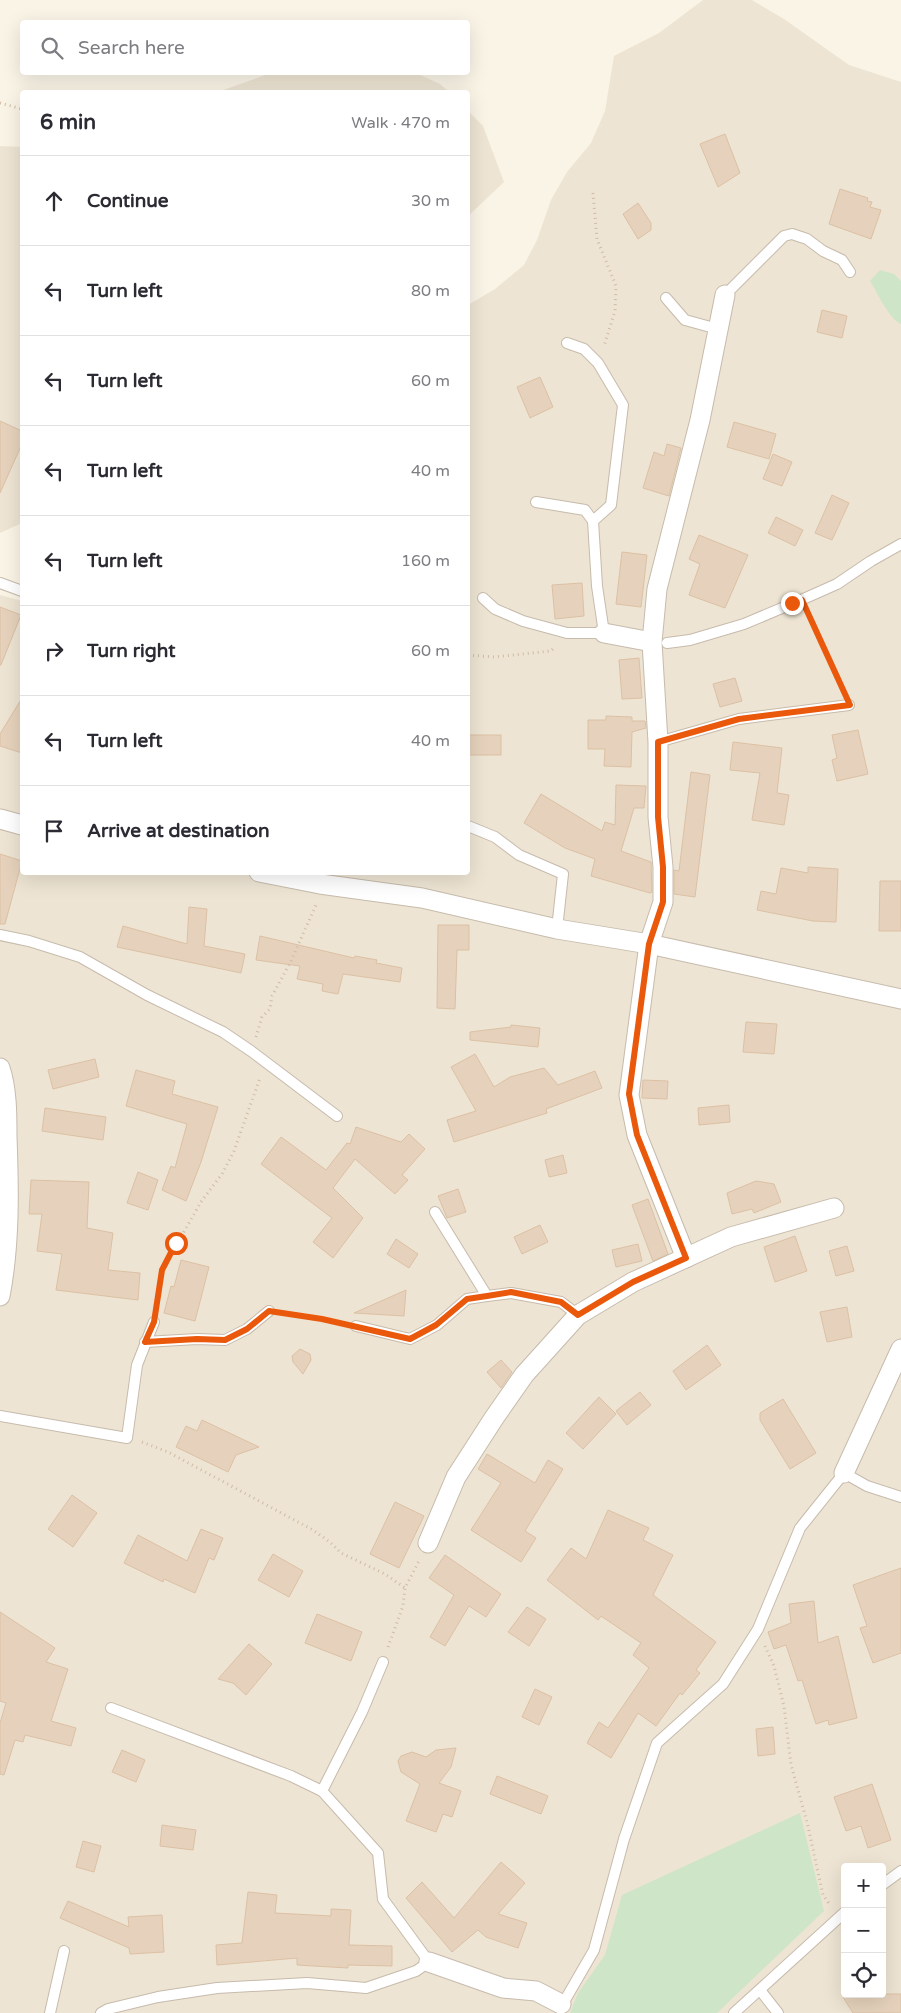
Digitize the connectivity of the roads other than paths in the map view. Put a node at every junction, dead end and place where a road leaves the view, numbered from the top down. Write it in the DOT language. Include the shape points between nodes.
graph roads {
  1 [pos="850,272"];
  2 [pos="725,295"];
  3 [pos="666,298"];
  4 [pos="718,329"];
  5 [pos="567,343"];
  6 [pos="536,502"];
  7 [pos="593,521"];
  8 [pos="901,544"];
  9 [pos="0,583"];
  10 [pos="20,590"];
  11 [pos="483,598"];
  12 [pos="604,633"];
  13 [pos="659,642"];
  14 [pos="850,705"];
  15 [pos="658,742"];
  16 [pos="0,820"];
  17 [pos="20,825"];
  18 [pos="470,827"];
  19 [pos="274,875"];
  20 [pos="557,929"];
  21 [pos="0,935"];
  22 [pos="649,944"];
  23 [pos="901,999"];
  24 [pos="1,1074"];
  25 [pos="336,1116"];
  26 [pos="834,1208"];
  27 [pos="435,1212"];
  28 [pos="686,1258"];
  29 [pos="0,1296"];
  30 [pos="487,1296"];
  31 [pos="269,1311"];
  32 [pos="578,1315"];
  33 [pos="154,1322"];
  34 [pos="356,1326"];
  35 [pos="145,1342"];
  36 [pos="901,1348"];
  37 [pos="0,1416"];
  38 [pos="844,1473"];
  39 [pos="901,1497"];
  40 [pos="428,1542"];
  41 [pos="383,1662"];
  42 [pos="111,1708"];
  43 [pos="322,1792"];
  44 [pos="901,1871"];
  45 [pos="886,1882"];
  46 [pos="841,1915"];
  47 [pos="64,1951"];
  48 [pos="429,1962"];
  49 [pos="760,1990"];
  50 [pos="560,2008"];
  51 [pos="50,2013"];
  52 [pos="102,2013"];
  53 [pos="734,2013"];
  54 [pos="778,2013"];
  1 -- 2 [label="lane" via="842,260 792,234 784,236"];
  2 -- 4 [label="street"];
  3 -- 4 [label="lane" via="686,320"];
  4 -- 13 [label="street" via="683,496 657,589"];
  5 -- 7 [label="lane" via="584,350 598,363 623,404 611,505"];
  6 -- 7 [label="lane" via="585,510"];
  7 -- 12 [label="lane"];
  8 -- 13 [label="lane" via="837,584 744,624 690,640"];
  9 -- 10 [label="lane"];
  11 -- 12 [label="lane" via="495,609 523,621 567,633"];
  12 -- 13 [label="street"];
  13 -- 15 [label="street"];
  14 -- 15 [label="lane" via="739,719"];
  15 -- 22 [label="street" via="663,902"];
  16 -- 17 [label="street"];
  18 -- 20 [label="lane" via="495,837 519,855 563,874"];
  19 -- 20 [label="street" via="422,898"];
  20 -- 22 [label="street"];
  21 -- 25 [label="lane" via="80,957 222,1032 251,1050"];
  22 -- 23 [label="street"];
  22 -- 28 [label="street" via="629,1094 637,1135"];
  24 -- 29 [label="street" via="9,1185"];
  26 -- 28 [label="street" via="731,1237"];
  27 -- 30 [label="lane"];
  28 -- 32 [label="street" via="633,1282"];
  30 -- 32 [label="lane" via="511,1292 561,1302"];
  30 -- 34 [label="lane" via="467,1299 436,1325 410,1339"];
  31 -- 35 [label="lane" via="247,1329 225,1340"];
  32 -- 40 [label="street" via="524,1375 494,1418 456,1477"];
  33 -- 35 [label="lane"];
  35 -- 37 [label="lane" via="137,1364 127,1438"];
  36 -- 38 [label="street"];
  38 -- 39 [label="lane" via="866,1486"];
  38 -- 50 [label="lane" via="800,1528 758,1629 722,1684 657,1743 624,1839 594,1950"];
  41 -- 43 [label="lane"];
  42 -- 43 [label="lane" via="291,1776"];
  43 -- 48 [label="lane" via="378,1853 383,1899"];
  44 -- 45 [label="lane"];
  46 -- 49 [label="lane"];
  47 -- 51 [label="lane"];
  48 -- 50 [label="street" via="503,1988 536,1992"];
  48 -- 52 [label="lane" via="366,1988 307,1983 217,1988 158,1997"];
  49 -- 53 [label="lane"];
  49 -- 54 [label="lane"];
}
